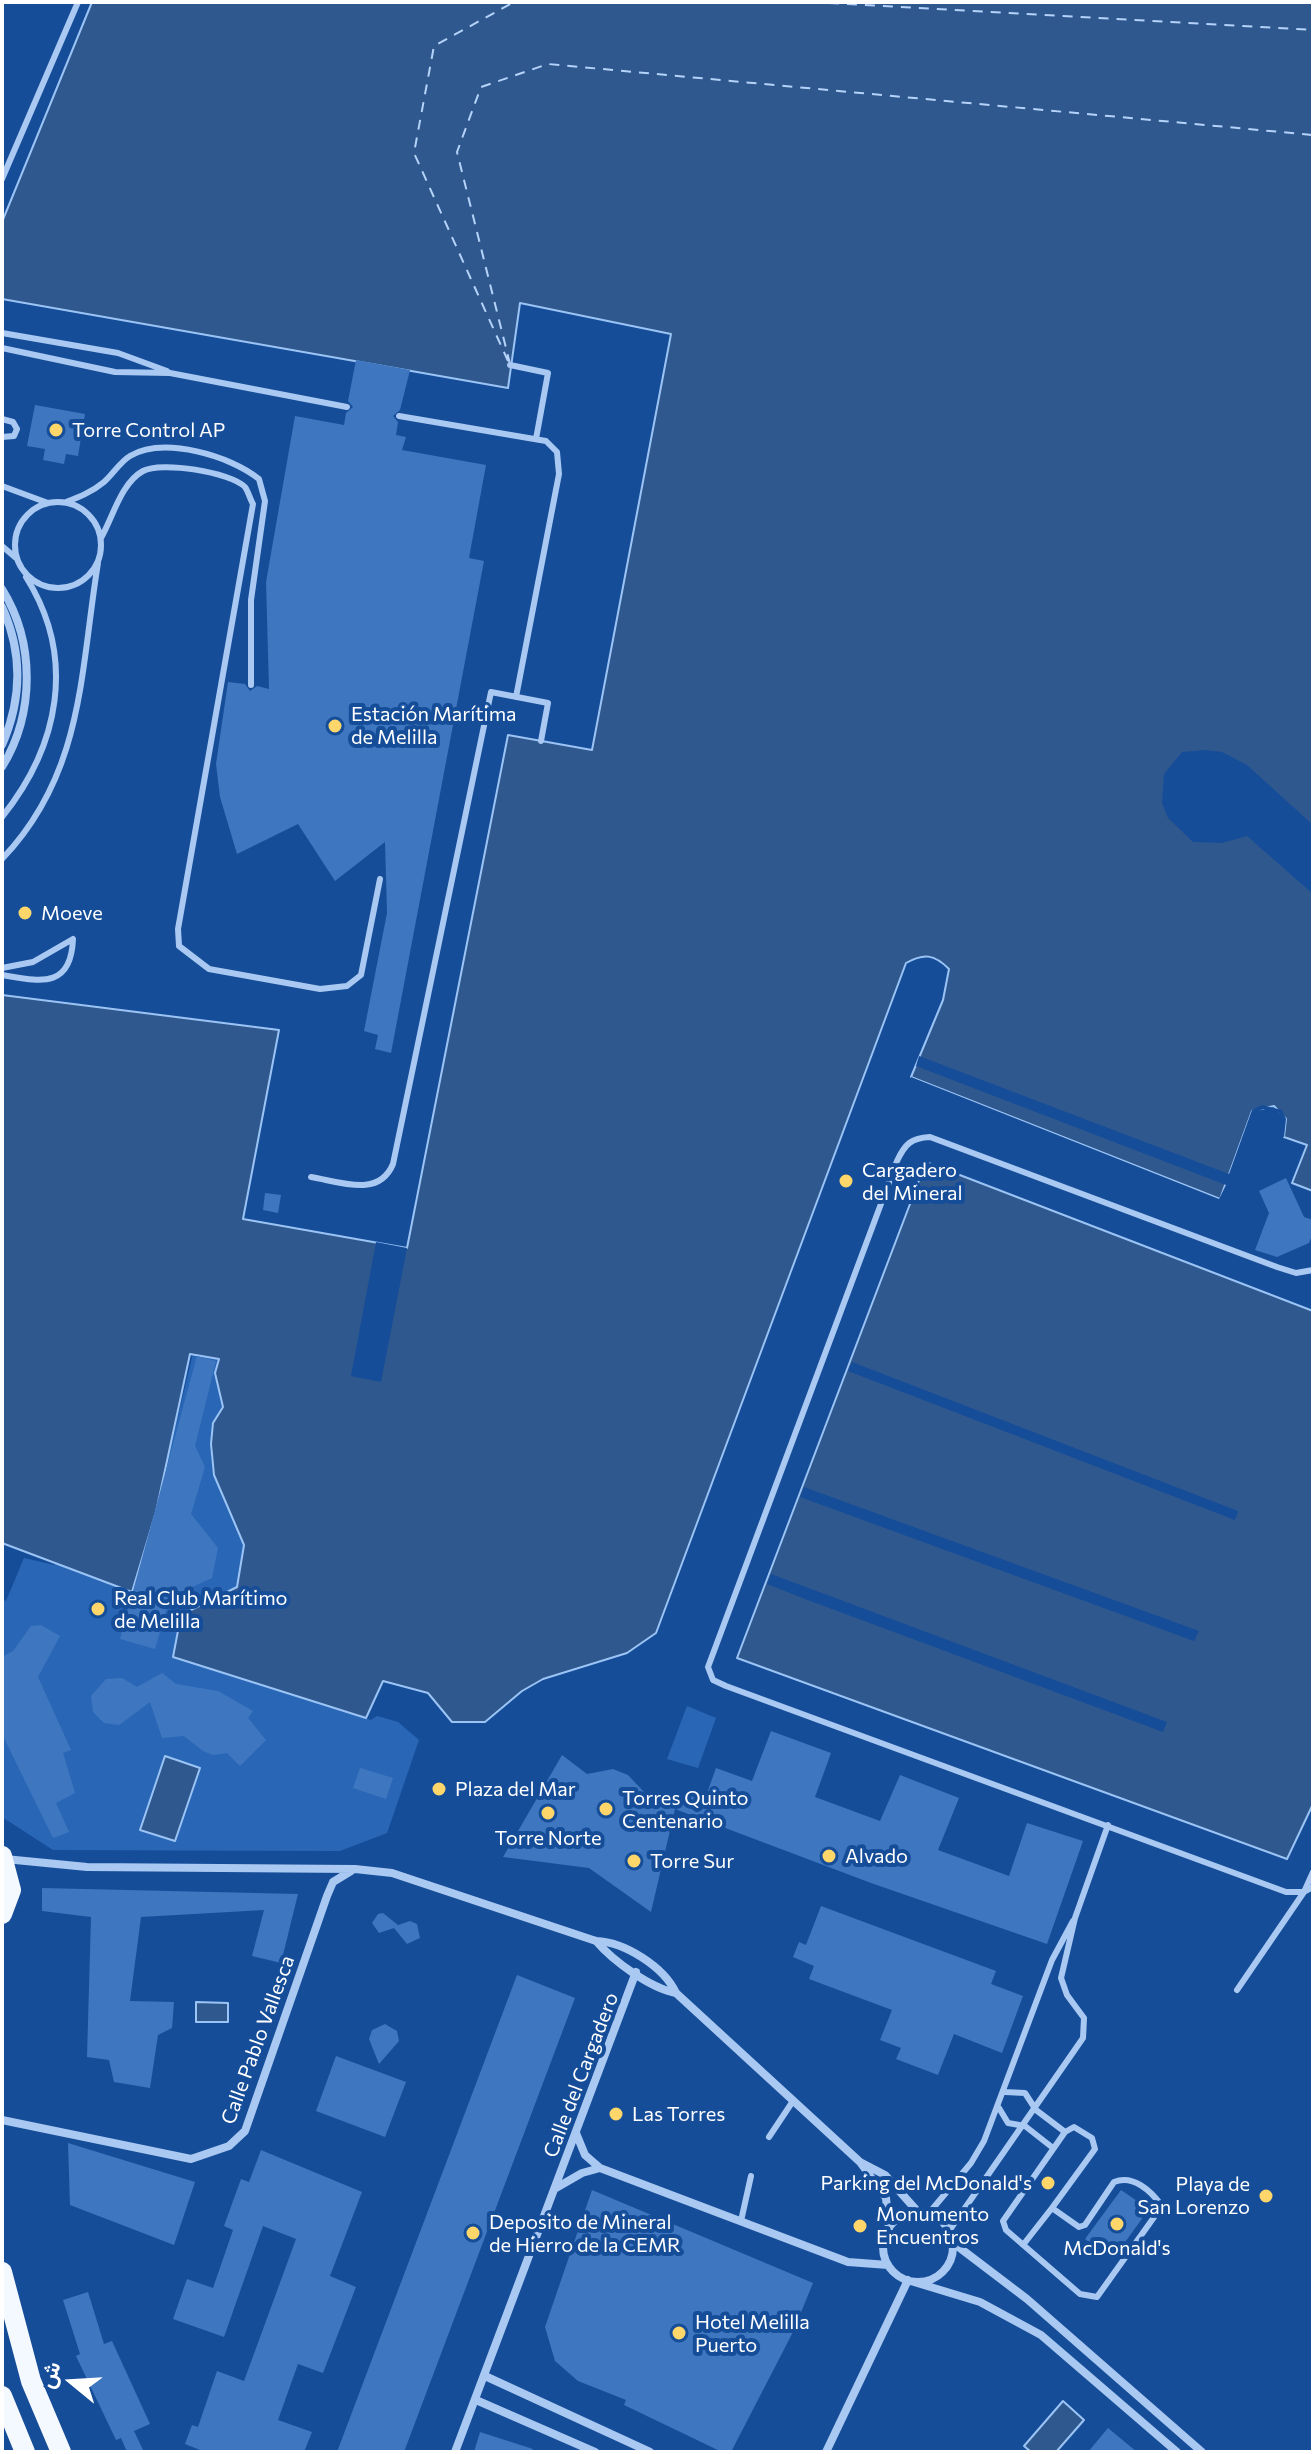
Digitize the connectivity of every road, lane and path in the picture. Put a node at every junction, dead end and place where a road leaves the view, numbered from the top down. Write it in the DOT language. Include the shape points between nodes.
graph roads {
  1 [pos="78,2"];
  2 [pos="2,179"];
  3 [pos="2,333"];
  4 [pos="2,348"];
  5 [pos="510,365"];
  6 [pos="170,373"];
  7 [pos="347,407"];
  8 [pos="399,416"];
  9 [pos="2,419"];
  10 [pos="2,437"];
  11 [pos="536,439"];
  12 [pos="2,486"];
  13 [pos="66,502"];
  14 [pos="48,503"];
  15 [pos="101,538"];
  16 [pos="2,546"];
  17 [pos="16,558"];
  18 [pos="98,563"];
  19 [pos="24,574"];
  20 [pos="2,589"];
  21 [pos="2,607"];
  22 [pos="251,685"];
  23 [pos="516,697"];
  24 [pos="541,741"];
  25 [pos="2,745"];
  26 [pos="2,767"];
  27 [pos="2,817"];
  28 [pos="2,859"];
  29 [pos="380,879"];
  30 [pos="2,968"];
  31 [pos="2,975"];
  32 [pos="311,1177"];
  33 [pos="1313,1270"];
  34 [pos="1108,1825"];
  35 [pos="3,1858"];
  36 [pos="355,1869"];
  37 [pos="1313,1872"];
  38 [pos="1313,1887"];
  39 [pos="1304,1892"];
  40 [pos="2,1914"];
  41 [pos="1075,1918"];
  42 [pos="596,1941"];
  43 [pos="636,1972"];
  44 [pos="1237,1990"];
  45 [pos="676,1993"];
  46 [pos="1005,2092"];
  47 [pos="793,2101"];
  48 [pos="999,2108"];
  49 [pos="1036,2110"];
  50 [pos="2,2120"];
  51 [pos="1025,2126"];
  52 [pos="1065,2132"];
  53 [pos="576,2133"];
  54 [pos="769,2137"];
  55 [pos="1053,2148"];
  56 [pos="860,2162"];
  57 [pos="600,2168"];
  58 [pos="751,2176"];
  59 [pos="555,2188"];
  60 [pos="1052,2208"];
  61 [pos="918,2212"];
  62 [pos="929,2213"];
  63 [pos="741,2221"];
  64 [pos="889,2228"];
  65 [pos="949,2231"];
  66 [pos="952,2242"];
  67 [pos="1023,2245"];
  68 [pos="888,2265"];
  69 [pos="2,2272"];
  70 [pos="911,2281"];
  71 [pos="485,2376"];
  72 [pos="2,2396"];
  73 [pos="476,2400"];
  74 [pos="582,2449"];
  75 [pos="25,2452"];
  76 [pos="61,2452"];
  77 [pos="455,2452"];
  78 [pos="595,2452"];
  79 [pos="650,2452"];
  80 [pos="826,2452"];
  81 [pos="1177,2452"];
  82 [pos="1202,2452"];
  1 -- 2 [label="lane"];
  3 -- 6 [label="lane" via="118,353"];
  4 -- 6 [label="lane" via="115,372"];
  5 -- 11 [label="lane" via="548,373"];
  6 -- 7 [label="lane"];
  8 -- 11 [label="lane"];
  9 -- 10 [label="lane" via="17,429 14,436"];
  11 -- 23 [label="lane" via="552,444 559,474"];
  12 -- 14 [label="lane"];
  13 -- 14 [label="lane"];
  13 -- 15 [label="lane" via="88,515"];
  13 -- 22 [label="lane" via="104,482 129,456 153,448 233,463 259,479 265,501 251,600"];
  14 -- 17 [label="lane" via="20,523 14,540"];
  15 -- 18 [label="lane"];
  15 -- 29 [label="lane" via="124,489 143,471 160,466 229,479 245,487 253,504 179,946 209,969 320,989 347,986 361,975"];
  16 -- 17 [label="lane"];
  17 -- 19 [label="lane"];
  18 -- 19 [label="lane" via="85,580 64,589 42,587"];
  18 -- 28 [label="lane" via="75,728 60,775"];
  19 -- 27 [label="lane" via="48,629 55,700 37,765"];
  20 -- 26 [label="street" via="19,629 27,671 23,715"];
  21 -- 25 [label="street" via="18,669 15,710"];
  23 -- 24 [label="lane" via="548,703"];
  23 -- 32 [label="lane" via="491,692 393,1164 387,1178 375,1186"];
  30 -- 31 [label="lane" via="33,962 73,939 73,953 59,976 36,980"];
  33 -- 34 [label="lane" via="1296,1273 1277,1267 930,1137 914,1137 897,1161 712,1654 708,1667 713,1680 726,1686"];
  34 -- 39 [label="lane" via="1286,1892"];
  34 -- 41 [label="lane"];
  35 -- 36 [label="street" via="87,1867"];
  35 -- 40 [label="main road" via="11,1890"];
  36 -- 42 [label="street" via="392,1873"];
  36 -- 50 [label="street, Calle Pablo Vallesca" via="340,1875 327,1896 245,2131 229,2146 191,2159"];
  37 -- 39 [label="lane"];
  38 -- 39 [label="lane"];
  39 -- 44 [label="lane"];
  41 -- 46 [label="lane" via="1052,1960"];
  41 -- 49 [label="lane" via="1061,1978 1084,2018 1085,2030"];
  42 -- 43 [label="street"];
  42 -- 45 [label="street" via="635,1954 664,1975"];
  43 -- 45 [label="street"];
  43 -- 53 [label="street, Calle del Cargadero"];
  45 -- 47 [label="street"];
  46 -- 48 [label="lane"];
  46 -- 49 [label="lane" via="1025,2093"];
  47 -- 54 [label="lane"];
  47 -- 56 [label="street"];
  48 -- 51 [label="lane" via="1008,2123"];
  48 -- 62 [label="lane" via="971,2163"];
  49 -- 51 [label="lane"];
  49 -- 52 [label="lane"];
  51 -- 55 [label="lane"];
  51 -- 65 [label="lane"];
  52 -- 55 [label="lane"];
  52 -- 60 [label="lane" via="1078,2128 1092,2138 1095,2149"];
  53 -- 57 [label="street" via="585,2155"];
  53 -- 59 [label="street, Calle del Cargadero"];
  55 -- 67 [label="lane" via="1003,2221"];
  56 -- 61 [label="street" via="885,2175"];
  56 -- 64 [label="street" via="886,2198"];
  57 -- 59 [label="street"];
  57 -- 63 [label="street"];
  58 -- 63 [label="lane"];
  59 -- 71 [label="street, Calle del Cargadero"];
  60 -- 67 [label="lane"];
  60 -- 67 [label="lane" via="1079,2227 1085,2225 1114,2182 1122,2179 1130,2179 1162,2206 1097,2297 1080,2294"];
  61 -- 62 [label="street"];
  61 -- 64 [label="street" via="896,2219"];
  62 -- 65 [label="street"];
  63 -- 68 [label="street" via="848,2262"];
  64 -- 68 [label="street" via="883,2246"];
  65 -- 66 [label="street"];
  66 -- 70 [label="street" via="943,2271 925,2281"];
  66 -- 82 [label="street" via="1027,2299"];
  68 -- 70 [label="street"];
  69 -- 76 [label="main road" via="31,2381"];
  70 -- 80 [label="street"];
  70 -- 81 [label="street" via="980,2302 1041,2335"];
  71 -- 73 [label="street, Calle del Cargadero"];
  71 -- 79 [label="street"];
  72 -- 75 [label="main road"];
  73 -- 74 [label="street"];
  73 -- 77 [label="street, Calle del Cargadero"];
  74 -- 78 [label="street"];
}
